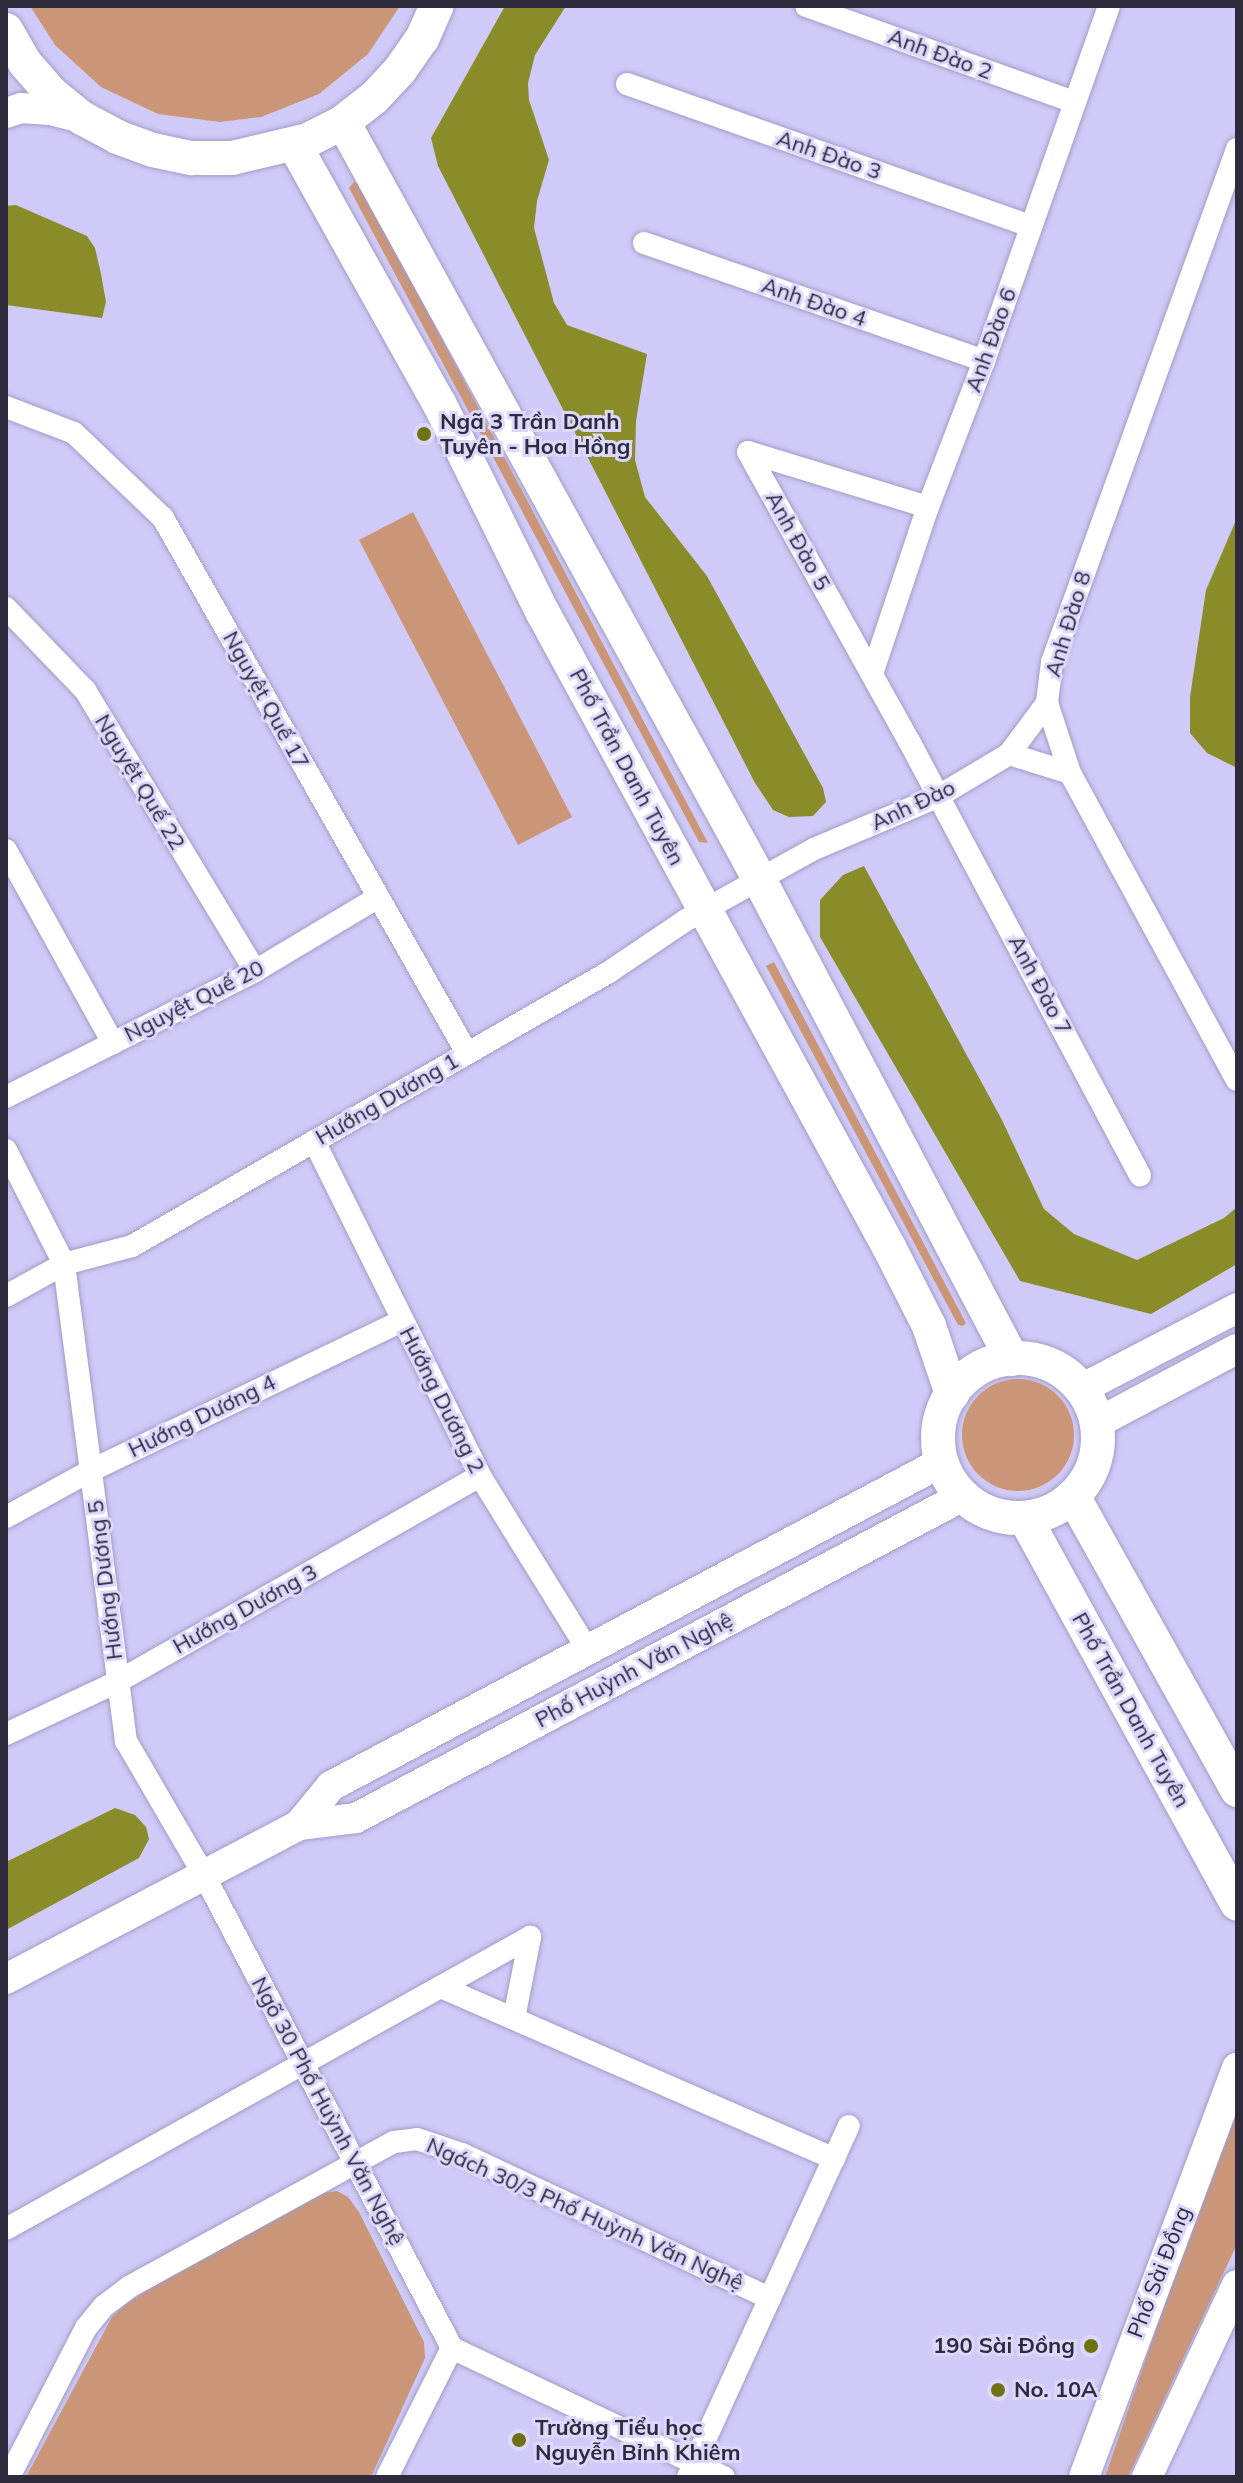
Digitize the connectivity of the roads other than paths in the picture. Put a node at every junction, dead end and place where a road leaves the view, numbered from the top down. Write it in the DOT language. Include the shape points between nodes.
graph roads {
  1 [pos="437,6"];
  2 [pos="806,6"];
  3 [pos="1109,6"];
  4 [pos="8,38"];
  5 [pos="627,84"];
  6 [pos="1074,102"];
  7 [pos="6,113"];
  8 [pos="82,118"];
  9 [pos="343,122"];
  10 [pos="294,144"];
  11 [pos="1237,149"];
  12 [pos="1031,226"];
  13 [pos="644,243"];
  14 [pos="984,361"];
  15 [pos="6,407"];
  16 [pos="928,507"];
  17 [pos="6,608"];
  18 [pos="872,674"];
  19 [pos="1047,703"];
  20 [pos="1009,754"];
  21 [pos="1070,773"];
  22 [pos="937,797"];
  23 [pos="6,850"];
  24 [pos="759,880"];
  25 [pos="377,898"];
  26 [pos="704,911"];
  27 [pos="255,971"];
  28 [pos="113,1043"];
  29 [pos="467,1053"];
  30 [pos="1237,1080"];
  31 [pos="6,1097"];
  32 [pos="314,1141"];
  33 [pos="6,1150"];
  34 [pos="1140,1175"];
  35 [pos="64,1264"];
  36 [pos="6,1296"];
  37 [pos="1237,1308"];
  38 [pos="401,1321"];
  39 [pos="1237,1349"];
  40 [pos="1012,1359"];
  41 [pos="1081,1389"];
  42 [pos="952,1394"];
  43 [pos="1097,1423"];
  44 [pos="942,1462"];
  45 [pos="92,1470"];
  46 [pos="480,1476"];
  47 [pos="963,1496"];
  48 [pos="1073,1496"];
  49 [pos="6,1517"];
  50 [pos="1025,1518"];
  51 [pos="588,1650"];
  52 [pos="117,1682"];
  53 [pos="6,1734"];
  54 [pos="1237,1790"];
  55 [pos="299,1825"];
  56 [pos="204,1875"];
  57 [pos="1237,1903"];
  58 [pos="6,1979"];
  59 [pos="441,1987"];
  60 [pos="514,2018"];
  61 [pos="302,2062"];
  62 [pos="1237,2068"];
  63 [pos="849,2126"];
  64 [pos="834,2159"];
  65 [pos="354,2162"];
  66 [pos="6,2229"];
  67 [pos="1237,2285"];
  68 [pos="770,2298"];
  69 [pos="452,2348"];
  70 [pos="692,2470"];
  71 [pos="9,2477"];
  72 [pos="387,2477"];
  73 [pos="724,2477"];
  74 [pos="1084,2477"];
  75 [pos="1147,2477"];
  1 -- 9 [label="main road" via="400,70"];
  2 -- 6 [label="street, Anh Đào 2"];
  3 -- 6 [label="street, Anh Đào 6"];
  4 -- 8 [label="main road" via="51,93"];
  5 -- 12 [label="street, Anh Đào 3"];
  6 -- 12 [label="street, Anh Đào 6"];
  7 -- 8 [label="street" via="21,108"];
  8 -- 10 [label="main road" via="129,142 192,158 232,158"];
  9 -- 10 [label="main road"];
  9 -- 24 [label="main road"];
  10 -- 26 [label="main road, Phố Trần Danh Tuyên" via="439,403 543,613"];
  11 -- 19 [label="street, Anh Đào 8" via="1062,632"];
  12 -- 14 [label="street, Anh Đào 6"];
  13 -- 14 [label="street, Anh Đào 4"];
  14 -- 16 [label="street, Anh Đào 6"];
  15 -- 25 [label="street, Nguyệt Quế 17" via="74,433 163,518"];
  16 -- 18 [label="street, Anh Đào 6"];
  16 -- 18 [label="street, Anh Đào 5" via="748,452"];
  17 -- 27 [label="street, Nguyệt Quế 22" via="85,690"];
  18 -- 22 [label="street, Anh Đào 5"];
  19 -- 20 [label="street, Anh Đào"];
  19 -- 21 [label="street, Anh Đào 8"];
  20 -- 21 [label="street"];
  20 -- 22 [label="street, Anh Đào"];
  21 -- 30 [label="street, Anh Đào 8"];
  22 -- 24 [label="street, Anh Đào" via="814,849"];
  22 -- 34 [label="street, Anh Đào 7"];
  23 -- 28 [label="street"];
  24 -- 26 [label="street, Hướng Dương 1"];
  24 -- 40 [label="main road"];
  25 -- 27 [label="street, Nguyệt Quế 20"];
  25 -- 29 [label="street, Nguyệt Quế 17"];
  26 -- 29 [label="street, Hướng Dương 1"];
  26 -- 42 [label="main road, Phố Trần Danh Tuyên" via="889,1247 929,1326"];
  27 -- 28 [label="street, Nguyệt Quế 20"];
  28 -- 31 [label="street, Nguyệt Quế 20"];
  29 -- 32 [label="street, Hướng Dương 1"];
  32 -- 35 [label="street, Hướng Dương 1" via="132,1246"];
  32 -- 38 [label="street, Hướng Dương 2"];
  33 -- 35 [label="street, Hướng Dương 5"];
  35 -- 36 [label="street, Hướng Dương 1"];
  35 -- 45 [label="street, Hướng Dương 5"];
  37 -- 41 [label="street"];
  38 -- 45 [label="street, Hướng Dương 4"];
  38 -- 46 [label="street, Hướng Dương 2"];
  39 -- 43 [label="street"];
  40 -- 41 [label="main road" via="1050,1365"];
  40 -- 42 [label="main road" via="978,1369"];
  41 -- 43 [label="main road"];
  42 -- 44 [label="main road" via="939,1427"];
  43 -- 48 [label="main road" via="1094,1464"];
  44 -- 47 [label="main road"];
  44 -- 51 [label="street, Phố Huỳnh Văn Nghệ"];
  45 -- 49 [label="street, Hướng Dương 4"];
  45 -- 52 [label="street, Hướng Dương 5"];
  46 -- 51 [label="street, Hướng Dương 2"];
  46 -- 52 [label="street, Hướng Dương 3"];
  47 -- 50 [label="main road" via="991,1513"];
  47 -- 55 [label="street, Phố Huỳnh Văn Nghệ" via="356,1818"];
  48 -- 50 [label="main road"];
  48 -- 54 [label="main road"];
  50 -- 57 [label="main road, Phố Trần Danh Tuyên"];
  51 -- 55 [label="street, Phố Huỳnh Văn Nghệ" via="331,1786"];
  52 -- 53 [label="street, Hướng Dương 3"];
  52 -- 56 [label="street, Hướng Dương 5" via="126,1741"];
  55 -- 56 [label="street, Phố Huỳnh Văn Nghệ"];
  56 -- 58 [label="street, Phố Huỳnh Văn Nghệ"];
  56 -- 61 [label="street, Ngõ 30 Phố Huỳnh Văn Nghệ"];
  59 -- 60 [label="street"];
  59 -- 60 [label="street" via="530,1937"];
  59 -- 61 [label="street"];
  60 -- 64 [label="street"];
  61 -- 65 [label="street, Ngõ 30 Phố Huỳnh Văn Nghệ"];
  61 -- 66 [label="street"];
  62 -- 74 [label="street, Phố Sài Đồng"];
  63 -- 64 [label="street"];
  64 -- 68 [label="street"];
  65 -- 68 [label="street, Ngách 30/3 Phố Huỳnh Văn Nghệ" via="394,2142 417,2139 462,2154"];
  65 -- 69 [label="street, Ngõ 30 Phố Huỳnh Văn Nghệ"];
  65 -- 71 [label="street, Ngách 30/3 Phố Huỳnh Văn Nghệ" via="104,2306 86,2328"];
  67 -- 75 [label="street"];
  68 -- 70 [label="street"];
  69 -- 70 [label="street"];
  69 -- 72 [label="street"];
  70 -- 73 [label="street"];
}
